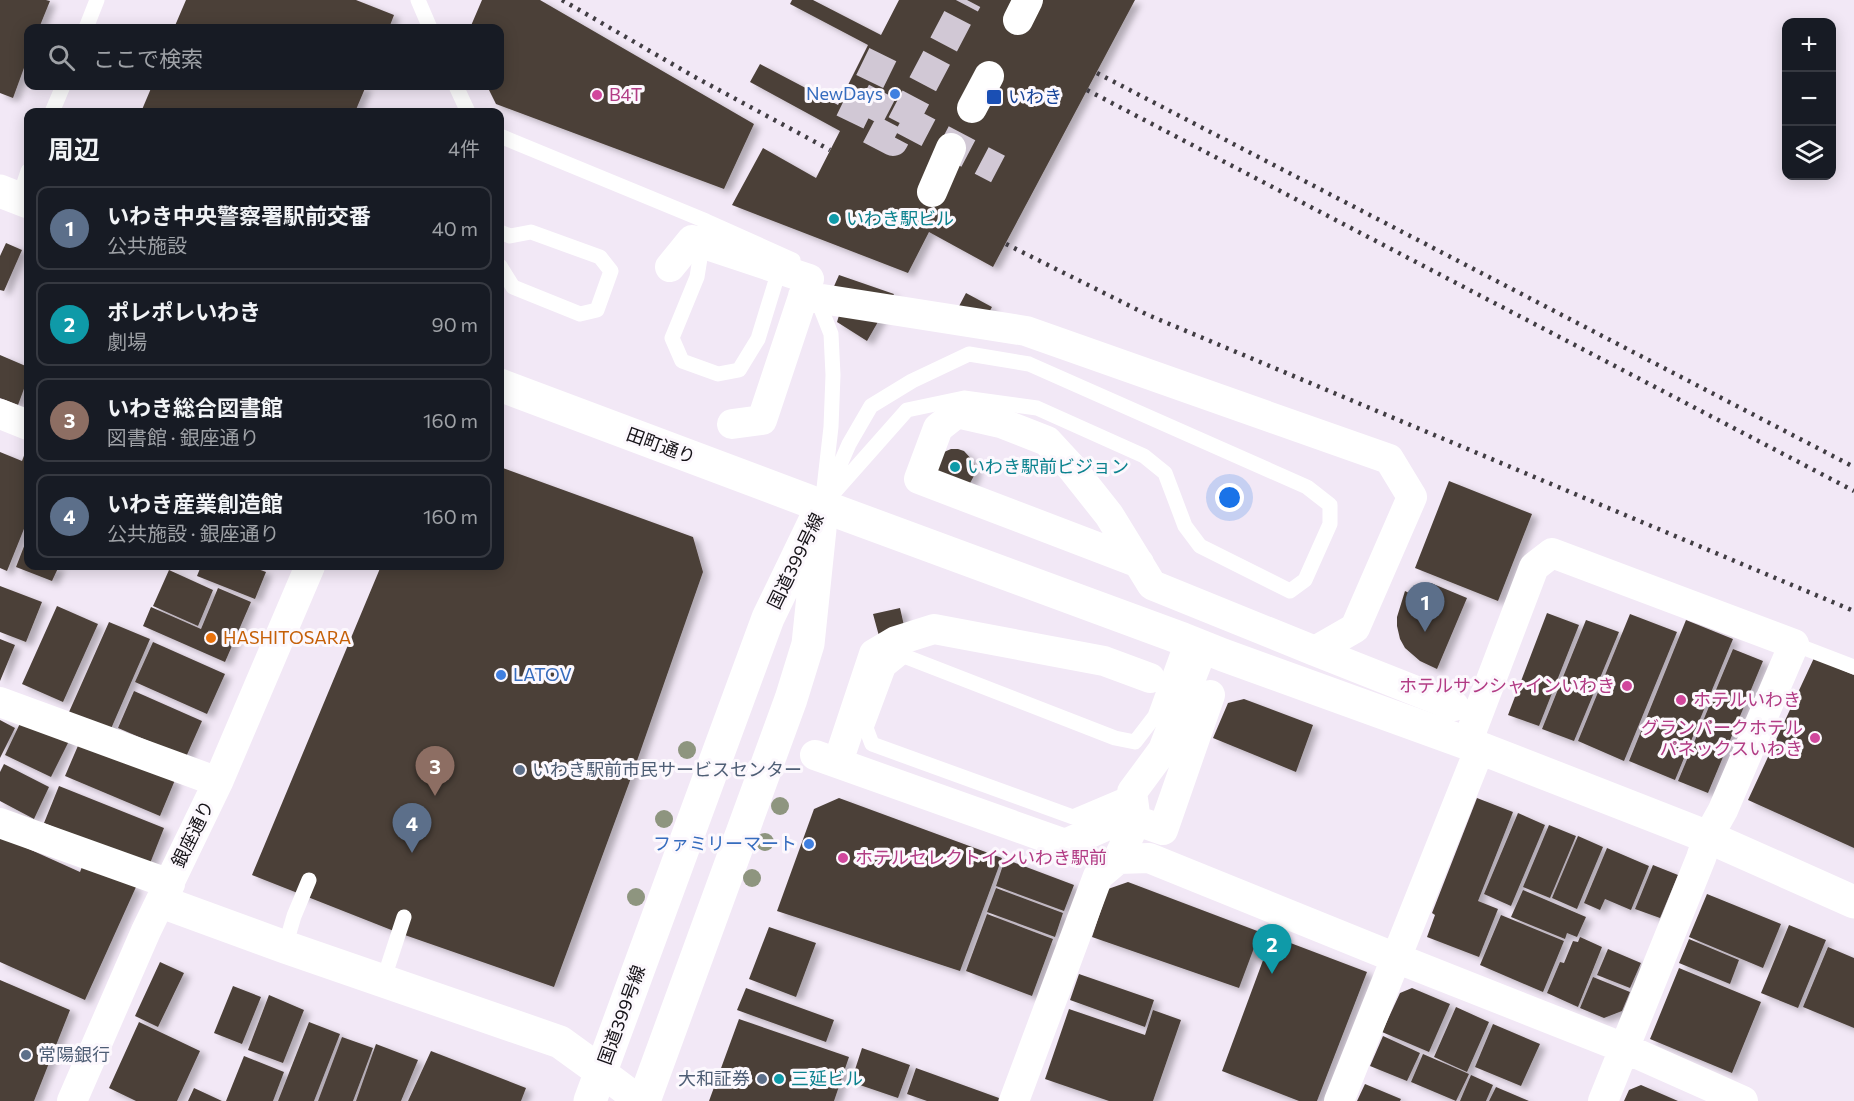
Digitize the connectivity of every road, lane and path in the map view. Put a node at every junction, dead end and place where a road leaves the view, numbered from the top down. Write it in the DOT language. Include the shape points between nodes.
graph roads {
  1 [pos="97,0"];
  2 [pos="418,0"];
  3 [pos="88,24"];
  4 [pos="428,24"];
  5 [pos="989,76"];
  6 [pos="61,90"];
  7 [pos="458,90"];
  8 [pos="54,108"];
  9 [pos="466,108"];
  10 [pos="972,108"];
  11 [pos="504,138"];
  12 [pos="951,148"];
  13 [pos="932,192"];
  14 [pos="706,221"];
  15 [pos="504,234"];
  16 [pos="783,256"];
  17 [pos="670,267"];
  18 [pos="504,272"];
  19 [pos="810,297"];
  20 [pos="504,387"];
  21 [pos="0,414"];
  22 [pos="24,423"];
  23 [pos="732,424"];
  24 [pos="822,506"];
  25 [pos="1138,563"];
  26 [pos="308,570"];
  27 [pos="1193,643"];
  28 [pos="1794,644"];
  29 [pos="1315,651"];
  30 [pos="1854,667"];
  31 [pos="1150,678"];
  32 [pos="1210,695"];
  33 [pos="0,702"];
  34 [pos="1454,706"];
  35 [pos="1473,745"];
  36 [pos="218,782"];
  37 [pos="1134,807"];
  38 [pos="0,823"];
  39 [pos="1708,837"];
  40 [pos="1118,859"];
  41 [pos="309,880"];
  42 [pos="166,892"];
  43 [pos="1854,902"];
  44 [pos="404,916"];
  45 [pos="285,947"];
  46 [pos="1396,958"];
  47 [pos="383,981"];
  48 [pos="1624,1048"];
  49 [pos="595,1086"];
  50 [pos="72,1101"];
  51 [pos="642,1101"];
  52 [pos="1014,1101"];
  53 [pos="1339,1101"];
  54 [pos="1603,1101"];
  55 [pos="1743,1101"];
  1 -- 3 [label="lane"];
  2 -- 4 [label="lane"];
  5 -- 10 [label="street"];
  6 -- 8 [label="lane"];
  7 -- 9 [label="lane"];
  11 -- 14 [label="lane"];
  12 -- 13 [label="street"];
  14 -- 16 [label="lane"];
  14 -- 16 [label="lane" via="697,277 672,338 682,361 718,374 739,370 758,339"];
  15 -- 18 [label="lane" via="531,232 600,257 612,272 597,310 580,314 513,286"];
  16 -- 19 [label="lane" via="802,264"];
  17 -- 19 [label="street" via="692,240 809,279"];
  19 -- 23 [label="street" via="762,420"];
  19 -- 24 [label="lane" via="831,334 831,427"];
  19 -- 29 [label="street" via="1026,331 1389,459 1412,496 1355,628"];
  20 -- 24 [label="main road, 田町通り"];
  21 -- 22 [label="street"];
  24 -- 24 [label="lane" via="849,444 871,406 969,354 1029,364 1307,487 1330,505 1330,524 1305,580 1290,591 1200,546 1185,526 1165,473 1144,456 1037,408 964,398 907,410"];
  24 -- 27 [label="main road, 田町通り"];
  24 -- 49 [label="main road, 国道399号線" via="768,618"];
  24 -- 51 [label="main road, 国道399号線" via="808,644"];
  25 -- 25 [label="street" via="919,479 938,428 957,413 1001,423 1047,441 1109,515"];
  25 -- 29 [label="street" via="1152,585"];
  26 -- 36 [label="street, 銀座通り"];
  27 -- 35 [label="main road, 田町通り"];
  27 -- 37 [label="street" via="1163,750"];
  27 -- 37 [label="lane" via="1155,716 1135,742 1115,738 904,656 888,669 866,728 872,744 1073,818"];
  28 -- 30 [label="lane"];
  28 -- 35 [label="street" via="1552,553 1534,567"];
  28 -- 39 [label="street"];
  29 -- 34 [label="street"];
  31 -- 37 [label="street" via="1104,661 934,629 896,641 874,654 826,759 1065,844 1126,817"];
  32 -- 37 [label="street" via="1163,830"];
  33 -- 36 [label="street"];
  35 -- 39 [label="main road, 田町通り"];
  35 -- 46 [label="street"];
  36 -- 42 [label="street, 銀座通り"];
  37 -- 40 [label="street"];
  38 -- 42 [label="street"];
  39 -- 43 [label="main road, 田町通り"];
  39 -- 48 [label="street"];
  40 -- 46 [label="street" via="1149,858"];
  40 -- 52 [label="street" via="1098,876"];
  41 -- 45 [label="lane"];
  42 -- 45 [label="main road"];
  42 -- 50 [label="street, 銀座通り"];
  44 -- 47 [label="lane"];
  45 -- 47 [label="main road"];
  46 -- 48 [label="street"];
  46 -- 53 [label="street"];
  47 -- 49 [label="main road" via="560,1042"];
  48 -- 54 [label="street"];
  48 -- 55 [label="street"];
  49 -- 51 [label="street"];
}
